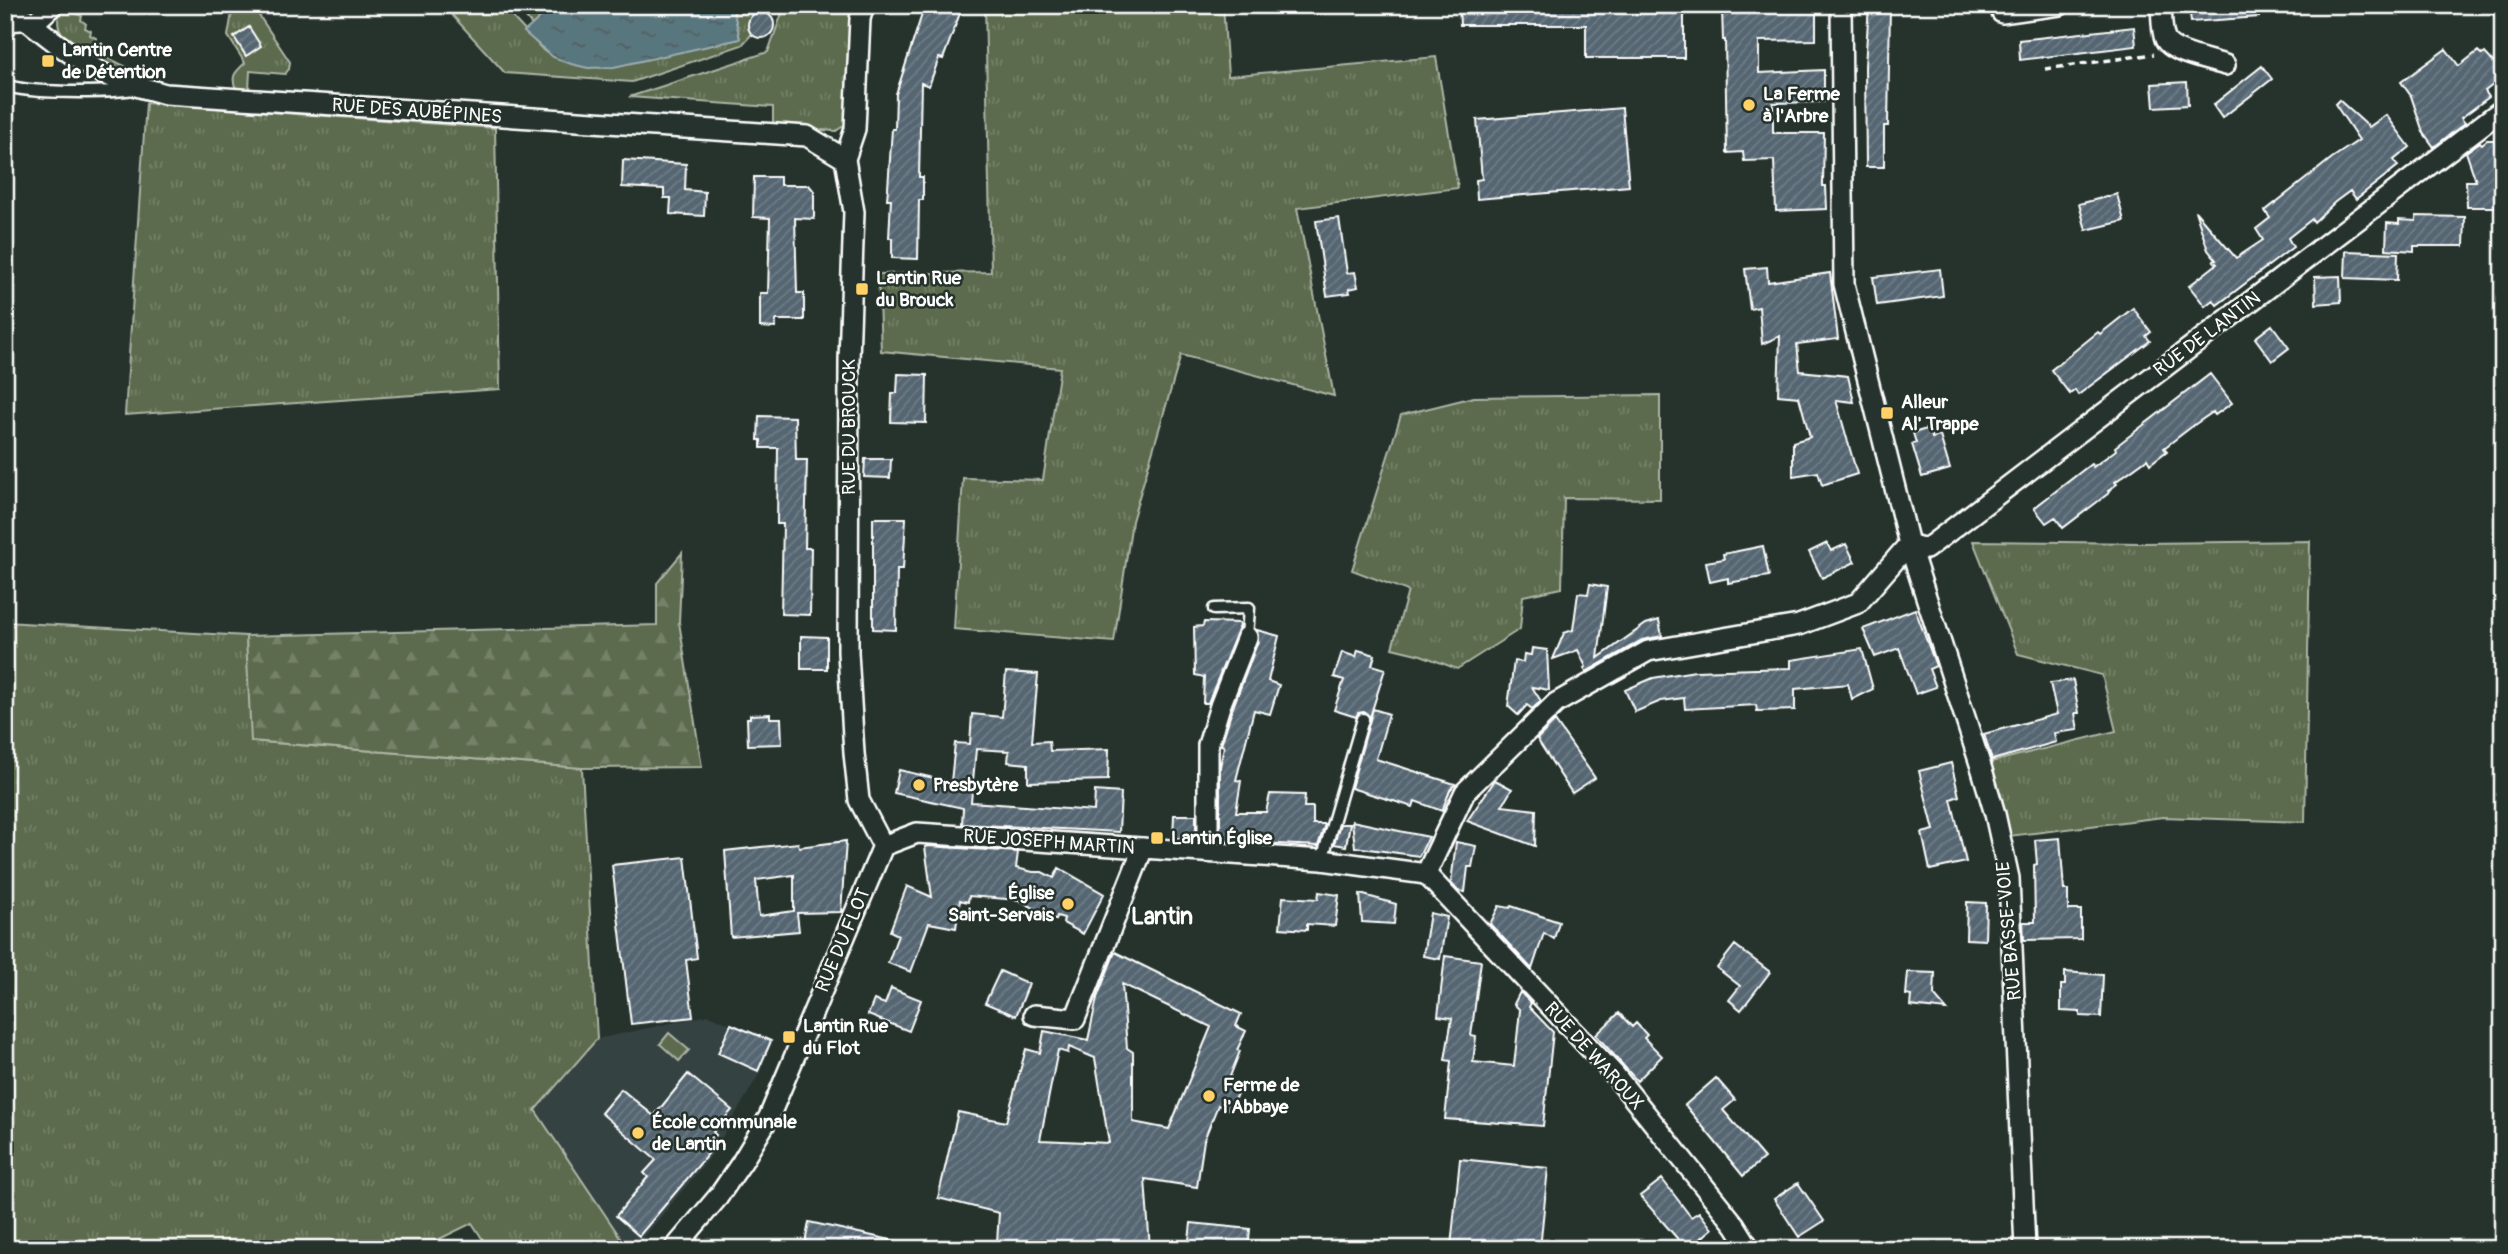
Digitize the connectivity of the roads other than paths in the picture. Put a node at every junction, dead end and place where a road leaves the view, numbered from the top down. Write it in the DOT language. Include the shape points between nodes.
graph roads {
  1 [pos="8,5"];
  2 [pos="53,5"];
  3 [pos="864,5"];
  4 [pos="1841,5"];
  5 [pos="2060,5"];
  6 [pos="2161,5"];
  7 [pos="2002,13"];
  8 [pos="33,24"];
  9 [pos="5,28"];
  10 [pos="2225,65"];
  11 [pos="5,85"];
  12 [pos="140,88"];
  13 [pos="2503,108"];
  14 [pos="845,159"];
  15 [pos="1909,544"];
  16 [pos="1214,609"];
  17 [pos="1247,637"];
  18 [pos="1363,719"];
  19 [pos="883,846"];
  20 [pos="1143,848"];
  21 [pos="1208,852"];
  22 [pos="1322,860"];
  23 [pos="1426,874"];
  24 [pos="1034,1016"];
  25 [pos="674,1249"];
  26 [pos="1750,1249"];
  27 [pos="2025,1249"];
  1 -- 8 [label="street, RUE DES AUBÉPINES"];
  2 -- 8 [label="street"];
  3 -- 14 [label="street, RUE DU BROUCK" via="855,129"];
  4 -- 15 [label="street, RUE BASSE-VOIE" via="1844,284"];
  5 -- 7 [label="street"];
  6 -- 10 [label="street" via="2168,44"];
  8 -- 9 [label="lane"];
  8 -- 12 [label="street, RUE DES AUBÉPINES" via="97,71"];
  11 -- 12 [label="lane" via="114,92"];
  12 -- 14 [label="street, RUE DES AUBÉPINES" via="166,94 807,136"];
  13 -- 15 [label="street, RUE DE LANTIN" via="1926,549"];
  14 -- 19 [label="street, RUE DU BROUCK" via="855,212 849,360 848,652 859,800"];
  15 -- 23 [label="street" via="1857,603 1799,625 1648,651 1556,703 1465,792"];
  15 -- 27 [label="street, RUE BASSE-VOIE" via="1982,770 2009,878"];
  16 -- 17 [label="lane" via="1249,608"];
  17 -- 21 [label="street" via="1208,745"];
  18 -- 22 [label="lane"];
  19 -- 20 [label="street, RUE JOSEPH MARTIN" via="917,833"];
  19 -- 25 [label="street, RUE DU FLOT" via="769,1117 718,1197"];
  20 -- 21 [label="street, RUE JOSEPH MARTIN"];
  20 -- 24 [label="street" via="1075,1019"];
  21 -- 22 [label="street, RUE JOSEPH MARTIN"];
  22 -- 23 [label="street, RUE JOSEPH MARTIN"];
  23 -- 26 [label="street, RUE DE WAROUX" via="1614,1074"];
}
